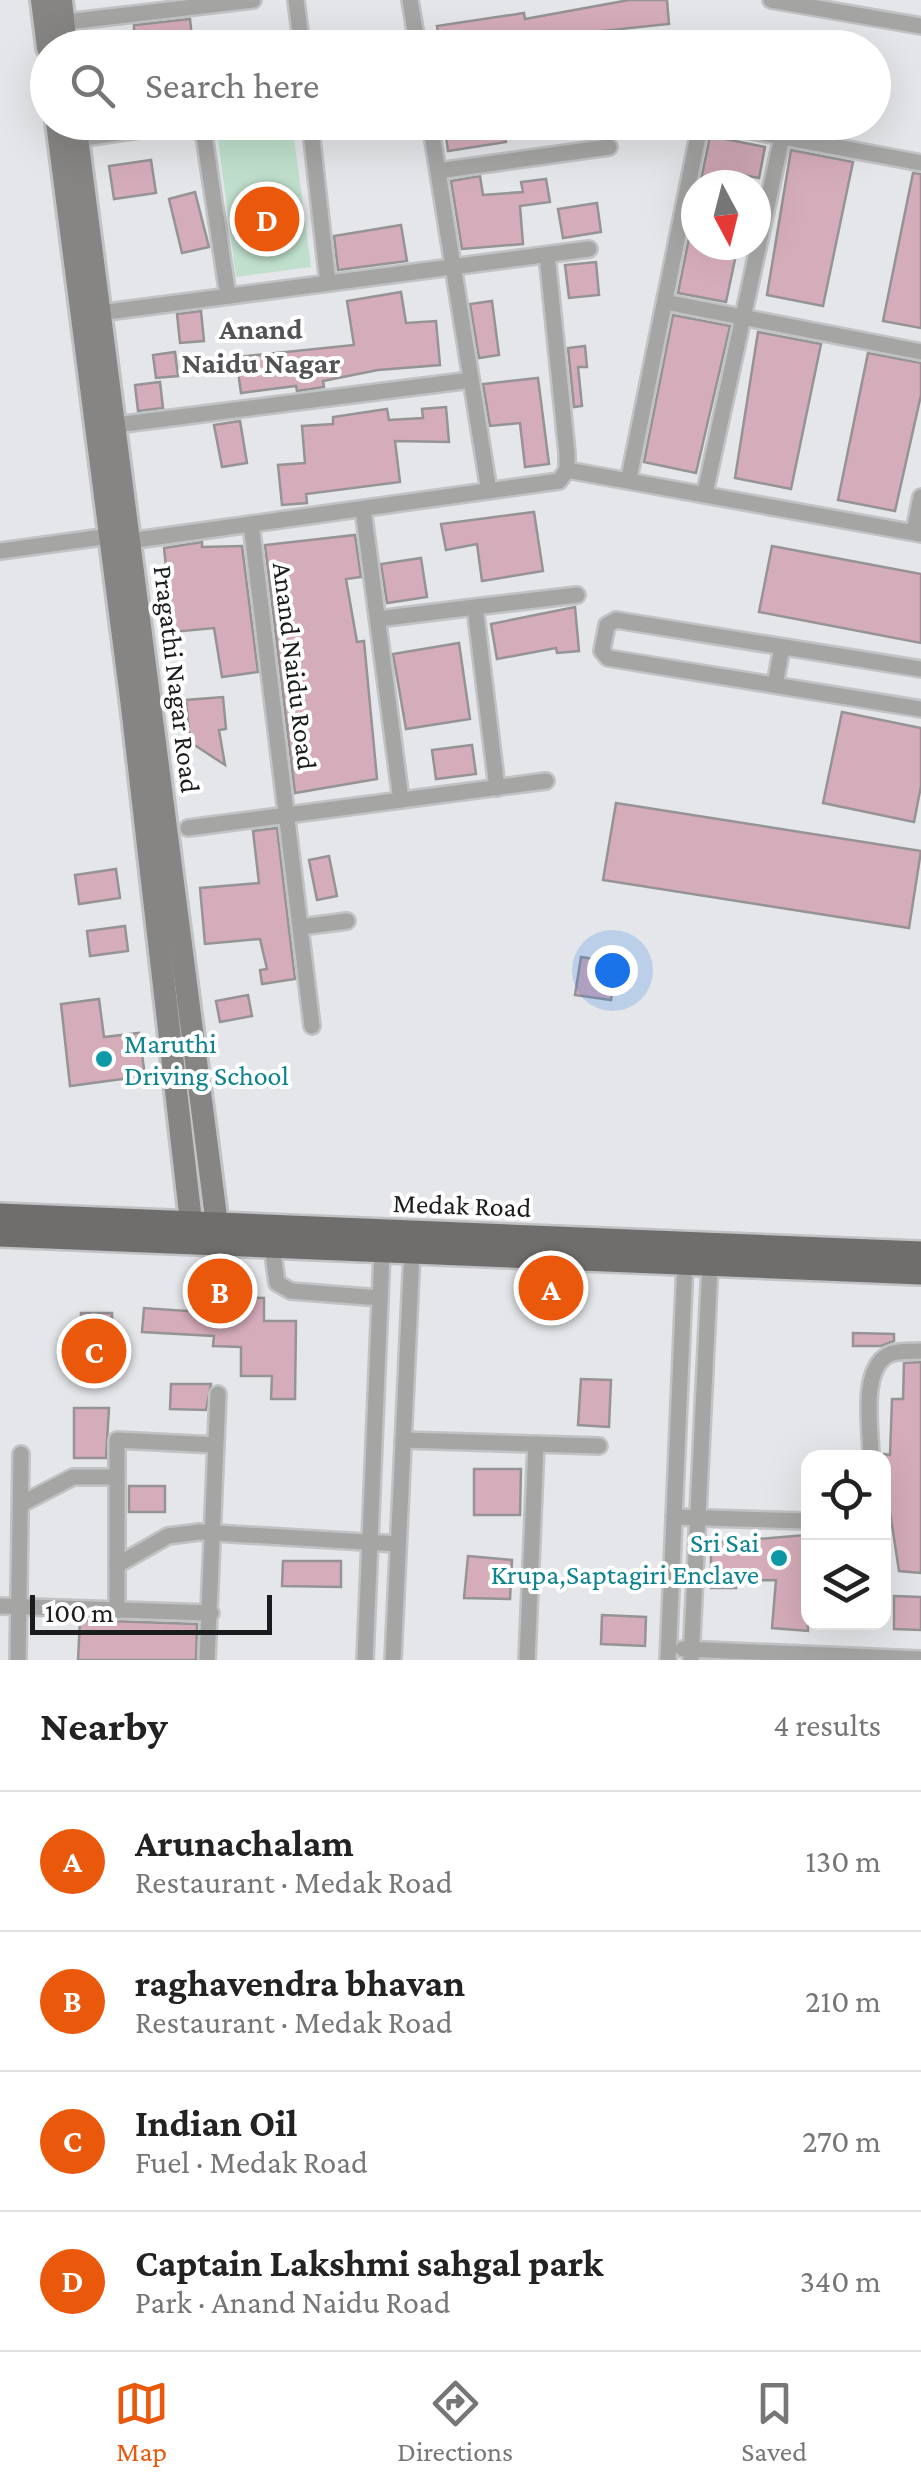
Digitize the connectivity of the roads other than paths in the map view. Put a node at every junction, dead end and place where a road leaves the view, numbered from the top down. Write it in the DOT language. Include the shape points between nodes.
graph roads {
  1 [pos="42,0"];
  2 [pos="253,0"];
  3 [pos="296,0"];
  4 [pos="410,0"];
  5 [pos="771,0"];
  6 [pos="854,7"];
  7 [pos="54,24"];
  8 [pos="921,26"];
  9 [pos="300,30"];
  10 [pos="415,30"];
  11 [pos="61,140"];
  12 [pos="77,140"];
  13 [pos="205,140"];
  14 [pos="312,140"];
  15 [pos="433,140"];
  16 [pos="697,140"];
  17 [pos="781,140"];
  18 [pos="798,140"];
  19 [pos="609,148"];
  20 [pos="921,163"];
  21 [pos="438,171"];
  22 [pos="589,249"];
  23 [pos="546,254"];
  24 [pos="453,267"];
  25 [pos="328,283"];
  26 [pos="228,296"];
  27 [pos="665,302"];
  28 [pos="90,314"];
  29 [pos="743,317"];
  30 [pos="921,352"];
  31 [pos="471,380"];
  32 [pos="116,425"];
  33 [pos="568,470"];
  34 [pos="629,478"];
  35 [pos="489,491"];
  36 [pos="705,493"];
  37 [pos="921,497"];
  38 [pos="363,509"];
  39 [pos="251,524"];
  40 [pos="917,533"];
  41 [pos="120,539"];
  42 [pos="0,552"];
  43 [pos="577,595"];
  44 [pos="475,607"];
  45 [pos="378,618"];
  46 [pos="782,647"];
  47 [pos="921,670"];
  48 [pos="775,686"];
  49 [pos="921,709"];
  50 [pos="546,781"];
  51 [pos="497,788"];
  52 [pos="401,800"];
  53 [pos="289,814"];
  54 [pos="188,828"];
  55 [pos="347,921"];
  56 [pos="301,927"];
  57 [pos="312,1026"];
  58 [pos="0,1216"];
  59 [pos="0,1234"];
  60 [pos="206,1234"];
  61 [pos="272,1246"];
  62 [pos="382,1251"];
  63 [pos="412,1252"];
  64 [pos="921,1254"];
  65 [pos="698,1263"];
  66 [pos="921,1272"];
  67 [pos="380,1298"];
  68 [pos="378,1348"];
  69 [pos="407,1349"];
  70 [pos="921,1351"];
  71 [pos="218,1394"];
  72 [pos="403,1440"];
  73 [pos="536,1444"];
  74 [pos="215,1445"];
  75 [pos="599,1446"];
  76 [pos="871,1450"];
  77 [pos="20,1454"];
  78 [pos="117,1477"];
  79 [pos="20,1504"];
  80 [pos="674,1517"];
  81 [pos="698,1518"];
  82 [pos="801,1521"];
  83 [pos="214,1532"];
  84 [pos="370,1543"];
  85 [pos="398,1544"];
  86 [pos="116,1566"];
  87 [pos="0,1606"];
  88 [pos="20,1609"];
  89 [pos="116,1612"];
  90 [pos="211,1613"];
  91 [pos="668,1654"];
  92 [pos="692,1655"];
  93 [pos="819,1658"];
  94 [pos="18,1660"];
  95 [pos="207,1660"];
  96 [pos="365,1660"];
  97 [pos="393,1660"];
  98 [pos="527,1660"];
  99 [pos="921,1660"];
  1 -- 7 [label="main road"];
  2 -- 7 [label="street"];
  3 -- 9 [label="street"];
  4 -- 10 [label="street"];
  5 -- 6 [label="street"];
  6 -- 8 [label="street"];
  11 -- 28 [label="main road, Pragathi Nagar Road"];
  12 -- 28 [label="main road, Pragathi Nagar Road"];
  13 -- 26 [label="street"];
  14 -- 25 [label="street"];
  15 -- 21 [label="street"];
  16 -- 27 [label="street"];
  17 -- 29 [label="street"];
  18 -- 20 [label="street"];
  19 -- 21 [label="street"];
  21 -- 24 [label="street"];
  22 -- 23 [label="street"];
  23 -- 24 [label="street"];
  23 -- 33 [label="street"];
  24 -- 25 [label="street"];
  24 -- 31 [label="street"];
  25 -- 26 [label="street"];
  26 -- 28 [label="street"];
  27 -- 29 [label="street"];
  27 -- 34 [label="street"];
  28 -- 32 [label="main road, Pragathi Nagar Road"];
  28 -- 41 [label="main road, Pragathi Nagar Road"];
  29 -- 30 [label="street"];
  29 -- 36 [label="street"];
  31 -- 32 [label="street"];
  31 -- 35 [label="street"];
  32 -- 41 [label="main road, Pragathi Nagar Road"];
  33 -- 34 [label="street"];
  33 -- 35 [label="street" via="559,481"];
  34 -- 36 [label="street"];
  35 -- 38 [label="street"];
  36 -- 40 [label="street"];
  37 -- 40 [label="street"];
  38 -- 39 [label="street"];
  38 -- 45 [label="street"];
  39 -- 41 [label="street"];
  39 -- 53 [label="street, Anand Naidu Road"];
  41 -- 42 [label="street"];
  41 -- 60 [label="main road, Pragathi Nagar Road"];
  43 -- 44 [label="street"];
  44 -- 45 [label="street"];
  44 -- 51 [label="street"];
  45 -- 52 [label="street"];
  46 -- 47 [label="street"];
  46 -- 48 [label="street"];
  46 -- 48 [label="street" via="616,620 607,625 602,651 608,658"];
  48 -- 49 [label="street"];
  50 -- 51 [label="street"];
  51 -- 52 [label="street"];
  52 -- 53 [label="street"];
  53 -- 54 [label="street"];
  53 -- 56 [label="street, Anand Naidu Road"];
  55 -- 56 [label="street"];
  56 -- 57 [label="street, Anand Naidu Road"];
  58 -- 60 [label="main road, Medak Road"];
  59 -- 60 [label="main road, Medak Road"];
  60 -- 61 [label="main road, Medak Road"];
  60 -- 64 [label="main road, Medak Road"];
  61 -- 62 [label="main road, Medak Road"];
  61 -- 67 [label="street" via="277,1283 291,1292"];
  62 -- 63 [label="main road, Medak Road"];
  62 -- 67 [label="street"];
  63 -- 65 [label="main road, Medak Road"];
  63 -- 69 [label="street"];
  65 -- 66 [label="main road, Medak Road"];
  65 -- 80 [label="street"];
  65 -- 81 [label="street"];
  67 -- 68 [label="street"];
  68 -- 69 [label="street"];
  68 -- 84 [label="street"];
  69 -- 72 [label="street"];
  70 -- 76 [label="street" via="890,1353 878,1364"];
  71 -- 74 [label="street"];
  72 -- 73 [label="street"];
  72 -- 85 [label="street"];
  73 -- 75 [label="street"];
  73 -- 98 [label="street"];
  74 -- 78 [label="street" via="118,1440"];
  74 -- 83 [label="street"];
  77 -- 79 [label="street"];
  78 -- 79 [label="street" via="73,1477"];
  78 -- 86 [label="street"];
  79 -- 88 [label="street"];
  80 -- 81 [label="street"];
  80 -- 91 [label="street"];
  81 -- 82 [label="street"];
  81 -- 92 [label="street"];
  83 -- 84 [label="street"];
  83 -- 86 [label="street" via="168,1536"];
  83 -- 90 [label="street"];
  84 -- 85 [label="street"];
  84 -- 96 [label="street"];
  85 -- 97 [label="street"];
  86 -- 89 [label="street"];
  87 -- 88 [label="street"];
  88 -- 89 [label="street"];
  88 -- 94 [label="street"];
  89 -- 90 [label="street"];
  90 -- 95 [label="street"];
  91 -- 92 [label="street"];
  92 -- 93 [label="street"];
  93 -- 99 [label="street"];
}
